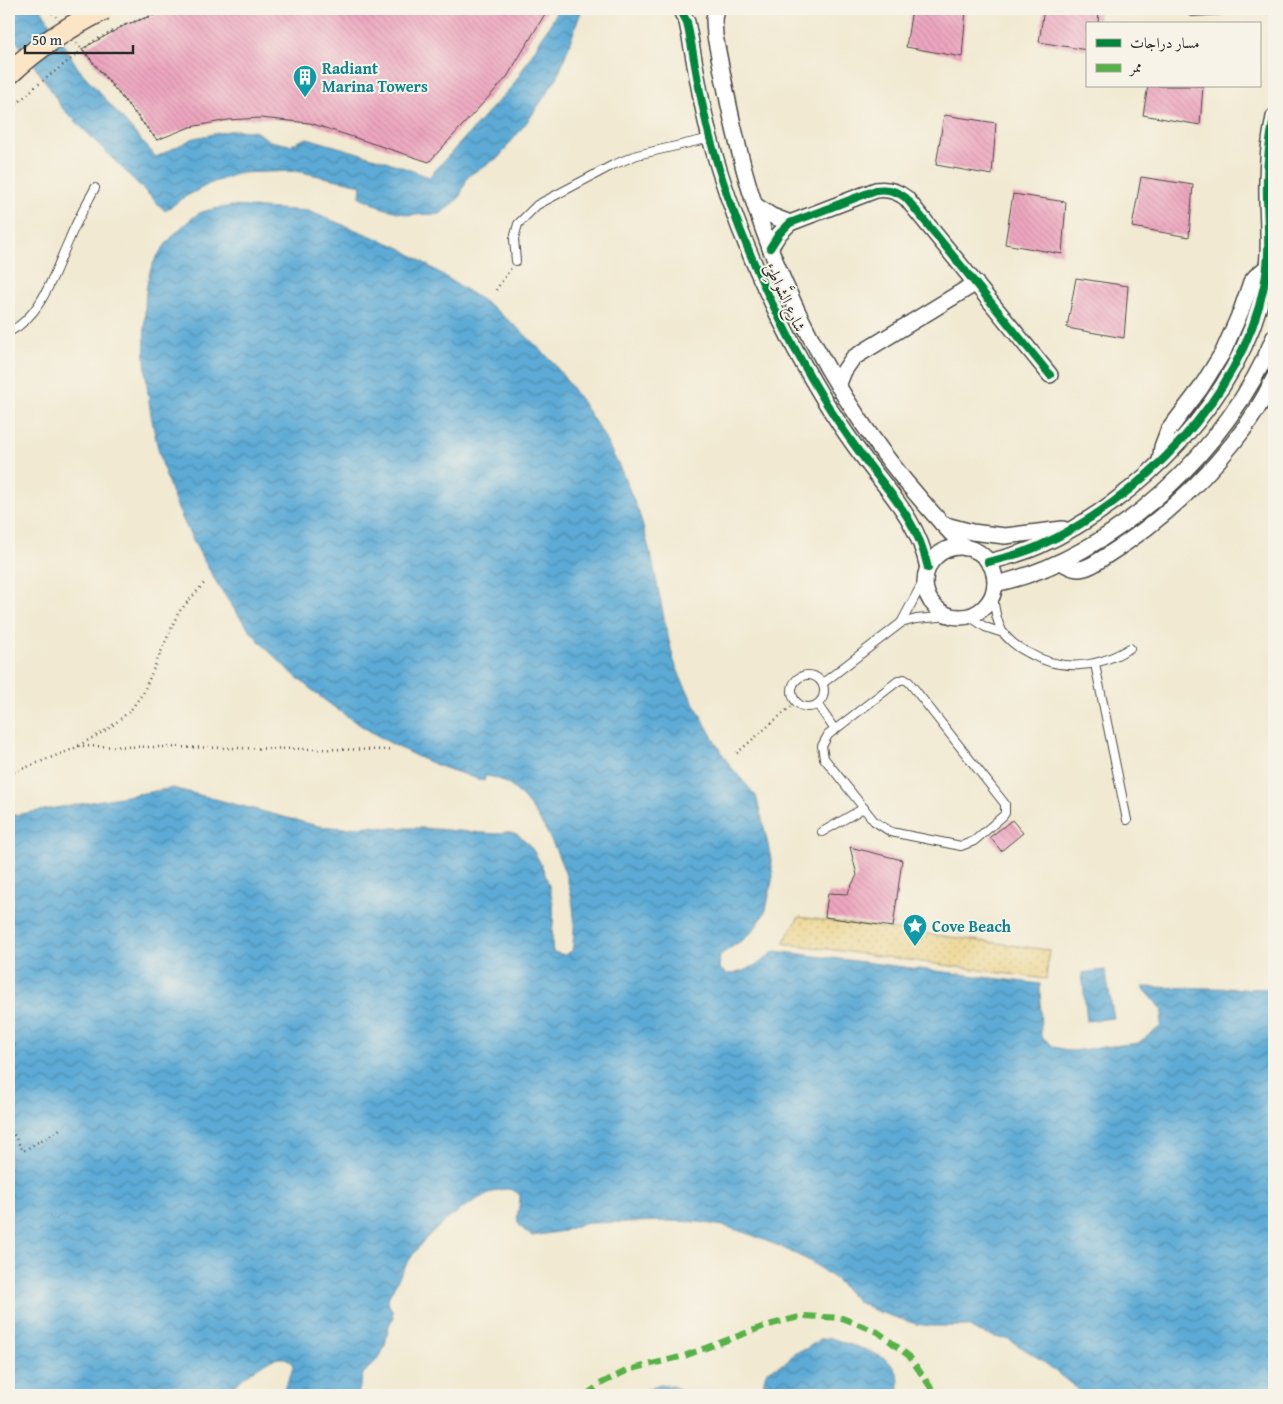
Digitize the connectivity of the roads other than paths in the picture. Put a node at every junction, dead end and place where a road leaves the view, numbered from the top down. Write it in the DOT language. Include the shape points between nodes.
graph roads {
  1 [pos="104,9"];
  2 [pos="680,9"];
  3 [pos="716,9"];
  4 [pos="1187,9"];
  5 [pos="1240,9"];
  6 [pos="1268,9"];
  7 [pos="1274,10"];
  8 [pos="9,74"];
  9 [pos="1274,117"];
  10 [pos="710,138"];
  11 [pos="95,188"];
  12 [pos="755,205"];
  13 [pos="790,224"];
  14 [pos="770,248"];
  15 [pos="516,261"];
  16 [pos="976,283"];
  17 [pos="9,332"];
  18 [pos="1274,337"];
  19 [pos="819,353"];
  20 [pos="854,358"];
  21 [pos="1050,375"];
  22 [pos="1274,378"];
  23 [pos="838,386"];
  24 [pos="940,523"];
  25 [pos="1072,528"];
  26 [pos="966,548"];
  27 [pos="988,562"];
  28 [pos="1061,562"];
  29 [pos="926,573"];
  30 [pos="994,589"];
  31 [pos="951,616"];
  32 [pos="968,616"];
  33 [pos="901,624"];
  34 [pos="1003,633"];
  35 [pos="1130,648"];
  36 [pos="1095,664"];
  37 [pos="823,683"];
  38 [pos="818,705"];
  39 [pos="835,730"];
  40 [pos="864,808"];
  41 [pos="1127,820"];
  42 [pos="822,832"];
  1 -- 8 [label="main road, bridge" via="80,21"];
  2 -- 10 [label="street, شارع الشَّواطِئ" via="687,22"];
  3 -- 12 [label="street, شارع الشَّواطِئ" via="715,36 735,132"];
  4 -- 5 [label="lane" via="1192,12"];
  6 -- 7 [label="lane"];
  9 -- 25 [label="street" via="1268,154 1268,267 1251,282 1233,332 1212,371 1168,432 1160,462 1115,500"];
  10 -- 15 [label="lane" via="637,155 537,206 518,224 514,240"];
  10 -- 29 [label="street, شارع الشَّواطِئ" via="733,208 773,305 840,425 909,518 921,542"];
  11 -- 17 [label="lane" via="36,307"];
  12 -- 13 [label="street"];
  12 -- 14 [label="street, شارع الشَّواطِئ"];
  13 -- 14 [label="street, شارع الشَّواطِئ"];
  13 -- 16 [label="street" via="876,190 895,191 906,198"];
  14 -- 19 [label="street, شارع الشَّواطِئ"];
  16 -- 20 [label="street"];
  16 -- 21 [label="street"];
  18 -- 28 [label="street" via="1239,403 1200,456 1130,518"];
  19 -- 20 [label="street" via="836,358"];
  19 -- 23 [label="street, شارع الشَّواطِئ"];
  20 -- 23 [label="street"];
  22 -- 28 [label="street" via="1250,421 1233,443 1176,504 1091,565 1079,569"];
  23 -- 24 [label="street, شارع الشَّواطِئ" via="886,457"];
  24 -- 25 [label="street" via="972,532 1005,536"];
  24 -- 26 [label="street, شارع الشَّواطِئ"];
  25 -- 27 [label="street" via="1036,547"];
  26 -- 27 [label="street"];
  26 -- 29 [label="street" via="948,549 940,554"];
  27 -- 30 [label="street" via="994,576"];
  28 -- 30 [label="street"];
  29 -- 31 [label="street" via="926,590 931,602"];
  29 -- 33 [label="lane"];
  30 -- 32 [label="street" via="983,608"];
  30 -- 34 [label="lane" via="996,614"];
  31 -- 32 [label="street"];
  31 -- 33 [label="lane" via="916,619"];
  32 -- 34 [label="lane"];
  33 -- 37 [label="lane"];
  34 -- 36 [label="lane" via="1020,648 1050,663 1072,666"];
  35 -- 36 [label="lane"];
  36 -- 41 [label="lane"];
  37 -- 38 [label="lane" via="825,691"];
  37 -- 38 [label="lane" via="810,675 802,676 792,688 792,696 803,707"];
  38 -- 39 [label="lane"];
  39 -- 40 [label="lane" via="824,740 824,758"];
  39 -- 40 [label="lane" via="898,682 907,680 1003,800 1006,808 1000,820 962,846 890,832 879,826"];
  40 -- 42 [label="lane"];
}
